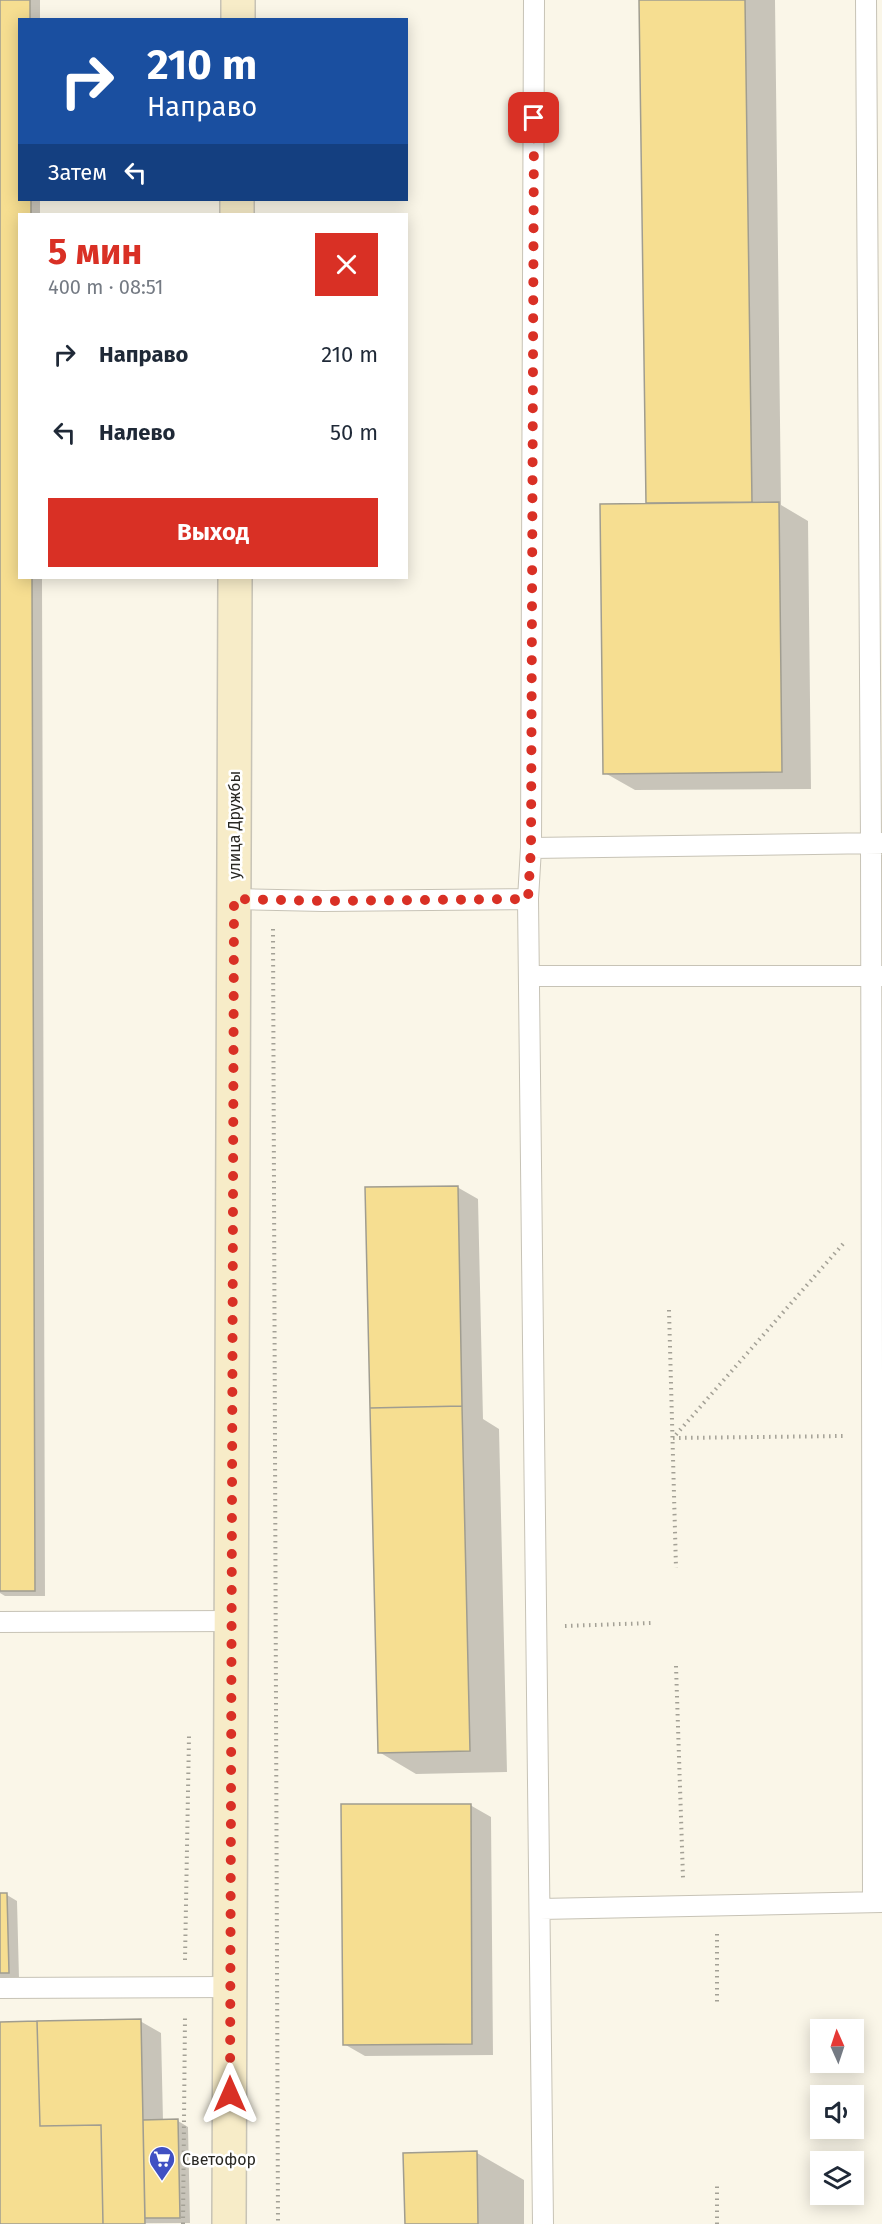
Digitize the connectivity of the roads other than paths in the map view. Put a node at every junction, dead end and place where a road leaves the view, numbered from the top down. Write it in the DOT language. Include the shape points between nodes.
graph roads {
  1 [pos="238,0"];
  2 [pos="534,0"];
  3 [pos="866,0"];
  4 [pos="238,18"];
  5 [pos="235,579"];
  6 [pos="876,843"];
  7 [pos="531,848"];
  8 [pos="234,899"];
  9 [pos="528,899"];
  10 [pos="529,976"];
  11 [pos="876,976"];
  12 [pos="232,1620"];
  13 [pos="0,1622"];
  14 [pos="877,1902"];
  15 [pos="540,1910"];
  16 [pos="230,1987"];
  17 [pos="0,1988"];
  18 [pos="229,2224"];
  19 [pos="543,2224"];
  1 -- 4 [label="street"];
  2 -- 7 [label="lane"];
  3 -- 6 [label="lane"];
  5 -- 8 [label="street, улица Дружбы"];
  6 -- 7 [label="lane"];
  6 -- 11 [label="lane"];
  7 -- 9 [label="lane"];
  8 -- 9 [label="lane"];
  8 -- 12 [label="street, улица Дружбы"];
  9 -- 10 [label="lane"];
  10 -- 11 [label="lane"];
  10 -- 15 [label="lane"];
  11 -- 14 [label="lane" via="871,1212"];
  12 -- 13 [label="lane"];
  12 -- 16 [label="street, улица Дружбы"];
  14 -- 15 [label="lane"];
  15 -- 19 [label="lane"];
  16 -- 17 [label="lane"];
  16 -- 18 [label="street, улица Дружбы"];
}
